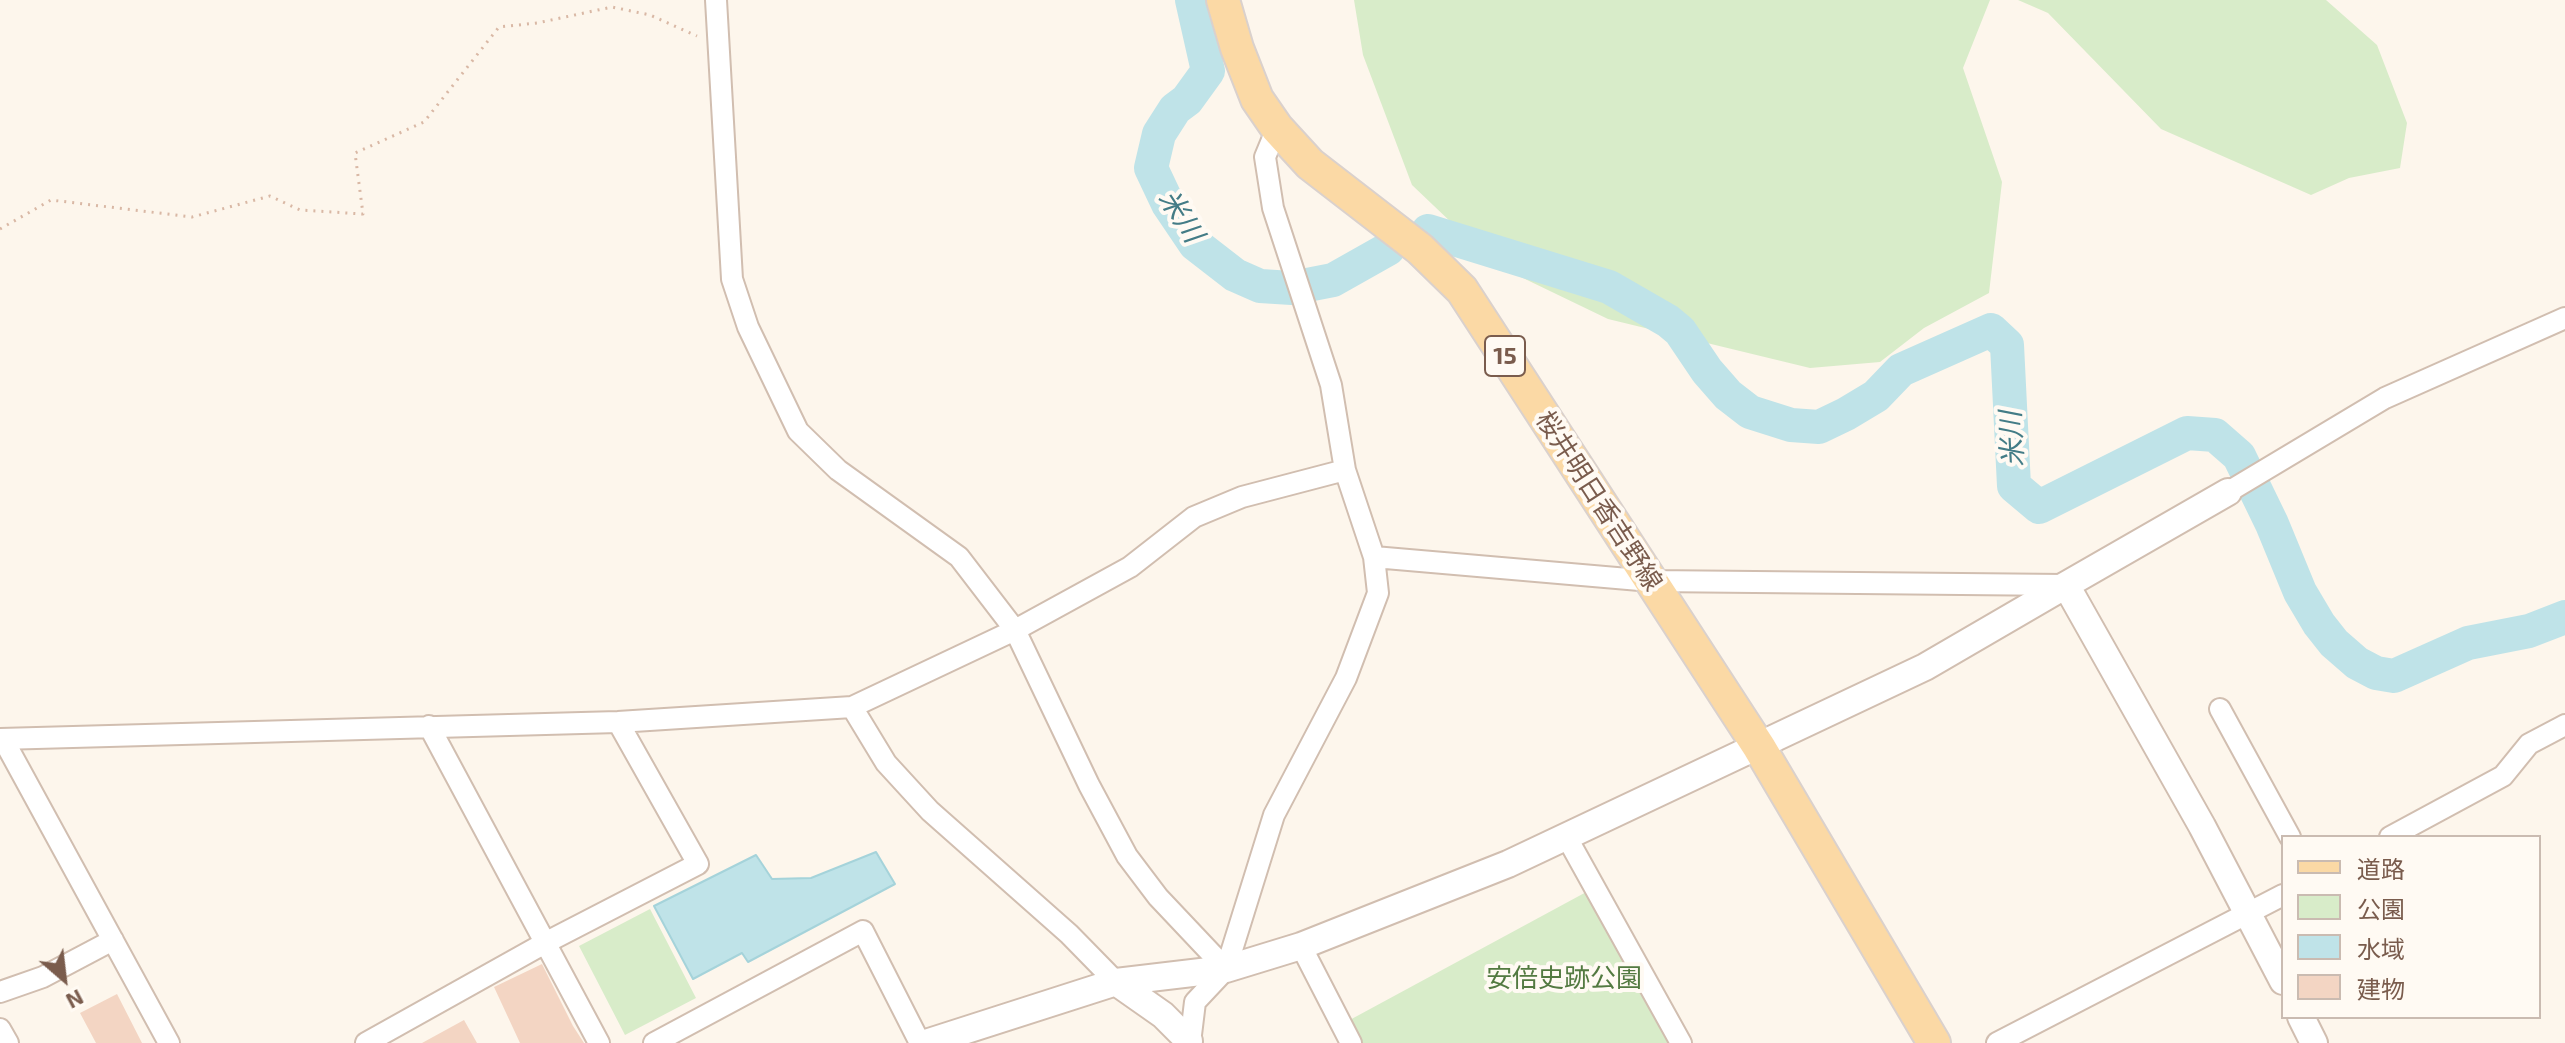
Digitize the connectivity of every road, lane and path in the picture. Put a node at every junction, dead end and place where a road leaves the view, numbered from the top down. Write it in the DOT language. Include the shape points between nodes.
graph roads {
  1 [pos="716,0"];
  2 [pos="1223,0"];
  3 [pos="718,46"];
  4 [pos="1277,128"];
  5 [pos="0,229"];
  6 [pos="2565,318"];
  7 [pos="1345,470"];
  8 [pos="2228,492"];
  9 [pos="1374,557"];
  10 [pos="1651,581"];
  11 [pos="2066,585"];
  12 [pos="1015,630"];
  13 [pos="852,707"];
  14 [pos="2220,709"];
  15 [pos="618,722"];
  16 [pos="2565,725"];
  17 [pos="429,726"];
  18 [pos="2,739"];
  19 [pos="1759,747"];
  20 [pos="2289,835"];
  21 [pos="2394,835"];
  22 [pos="1566,836"];
  23 [pos="2281,896"];
  24 [pos="2248,914"];
  25 [pos="113,940"];
  26 [pos="545,943"];
  27 [pos="1301,946"];
  28 [pos="1226,969"];
  29 [pos="2281,977"];
  30 [pos="1116,982"];
  31 [pos="0,992"];
  32 [pos="2302,1019"];
  33 [pos="0,1029"];
  34 [pos="1190,1042"];
  35 [pos="8,1043"];
  36 [pos="169,1043"];
  37 [pos="366,1043"];
  38 [pos="599,1043"];
  39 [pos="654,1043"];
  40 [pos="923,1043"];
  41 [pos="1351,1043"];
  42 [pos="1681,1043"];
  43 [pos="1934,1043"];
  44 [pos="1997,1043"];
  45 [pos="2314,1043"];
  1 -- 3 [label="street"];
  2 -- 4 [label="main road, 桜井明日香吉野線 / 15" via="1257,99"];
  3 -- 5 [label="path" via="650,15 612,7 499,27 424,122 355,153 363,214 300,210 270,196 192,217 51,200"];
  3 -- 12 [label="street" via="732,279 748,327 798,431 838,470 959,557"];
  4 -- 7 [label="street" via="1265,157 1273,208 1331,385"];
  4 -- 10 [label="main road, 桜井明日香吉野線 / 15" via="1310,164 1420,249 1462,290"];
  6 -- 8 [label="street" via="2385,398"];
  7 -- 9 [label="street"];
  7 -- 12 [label="street" via="1242,497 1194,517 1130,567"];
  8 -- 11 [label="street"];
  9 -- 10 [label="street"];
  9 -- 28 [label="street" via="1378,593 1346,678 1274,815"];
  10 -- 11 [label="street"];
  10 -- 19 [label="main road, 桜井明日香吉野線 / 15"];
  11 -- 19 [label="street" via="1925,667"];
  11 -- 24 [label="street"];
  12 -- 13 [label="street"];
  12 -- 28 [label="street" via="1127,856"];
  13 -- 15 [label="street"];
  13 -- 30 [label="street" via="886,763 930,811"];
  14 -- 20 [label="street"];
  15 -- 17 [label="street"];
  15 -- 26 [label="street" via="698,864"];
  16 -- 21 [label="street" via="2529,744 2503,776"];
  17 -- 18 [label="street"];
  17 -- 26 [label="street"];
  18 -- 25 [label="street"];
  19 -- 22 [label="street"];
  19 -- 43 [label="main road, 桜井明日香吉野線 / 15"];
  22 -- 27 [label="street"];
  22 -- 42 [label="street"];
  23 -- 24 [label="street"];
  24 -- 29 [label="street"];
  24 -- 44 [label="street"];
  25 -- 31 [label="street" via="43,977"];
  25 -- 36 [label="street"];
  26 -- 37 [label="street"];
  26 -- 38 [label="street"];
  27 -- 28 [label="street"];
  27 -- 41 [label="street"];
  28 -- 30 [label="street"];
  28 -- 34 [label="street" via="1195,1002"];
  30 -- 34 [label="street"];
  30 -- 40 [label="street"];
  32 -- 45 [label="street"];
  33 -- 35 [label="street"];
  39 -- 40 [label="street" via="863,931"];
}
